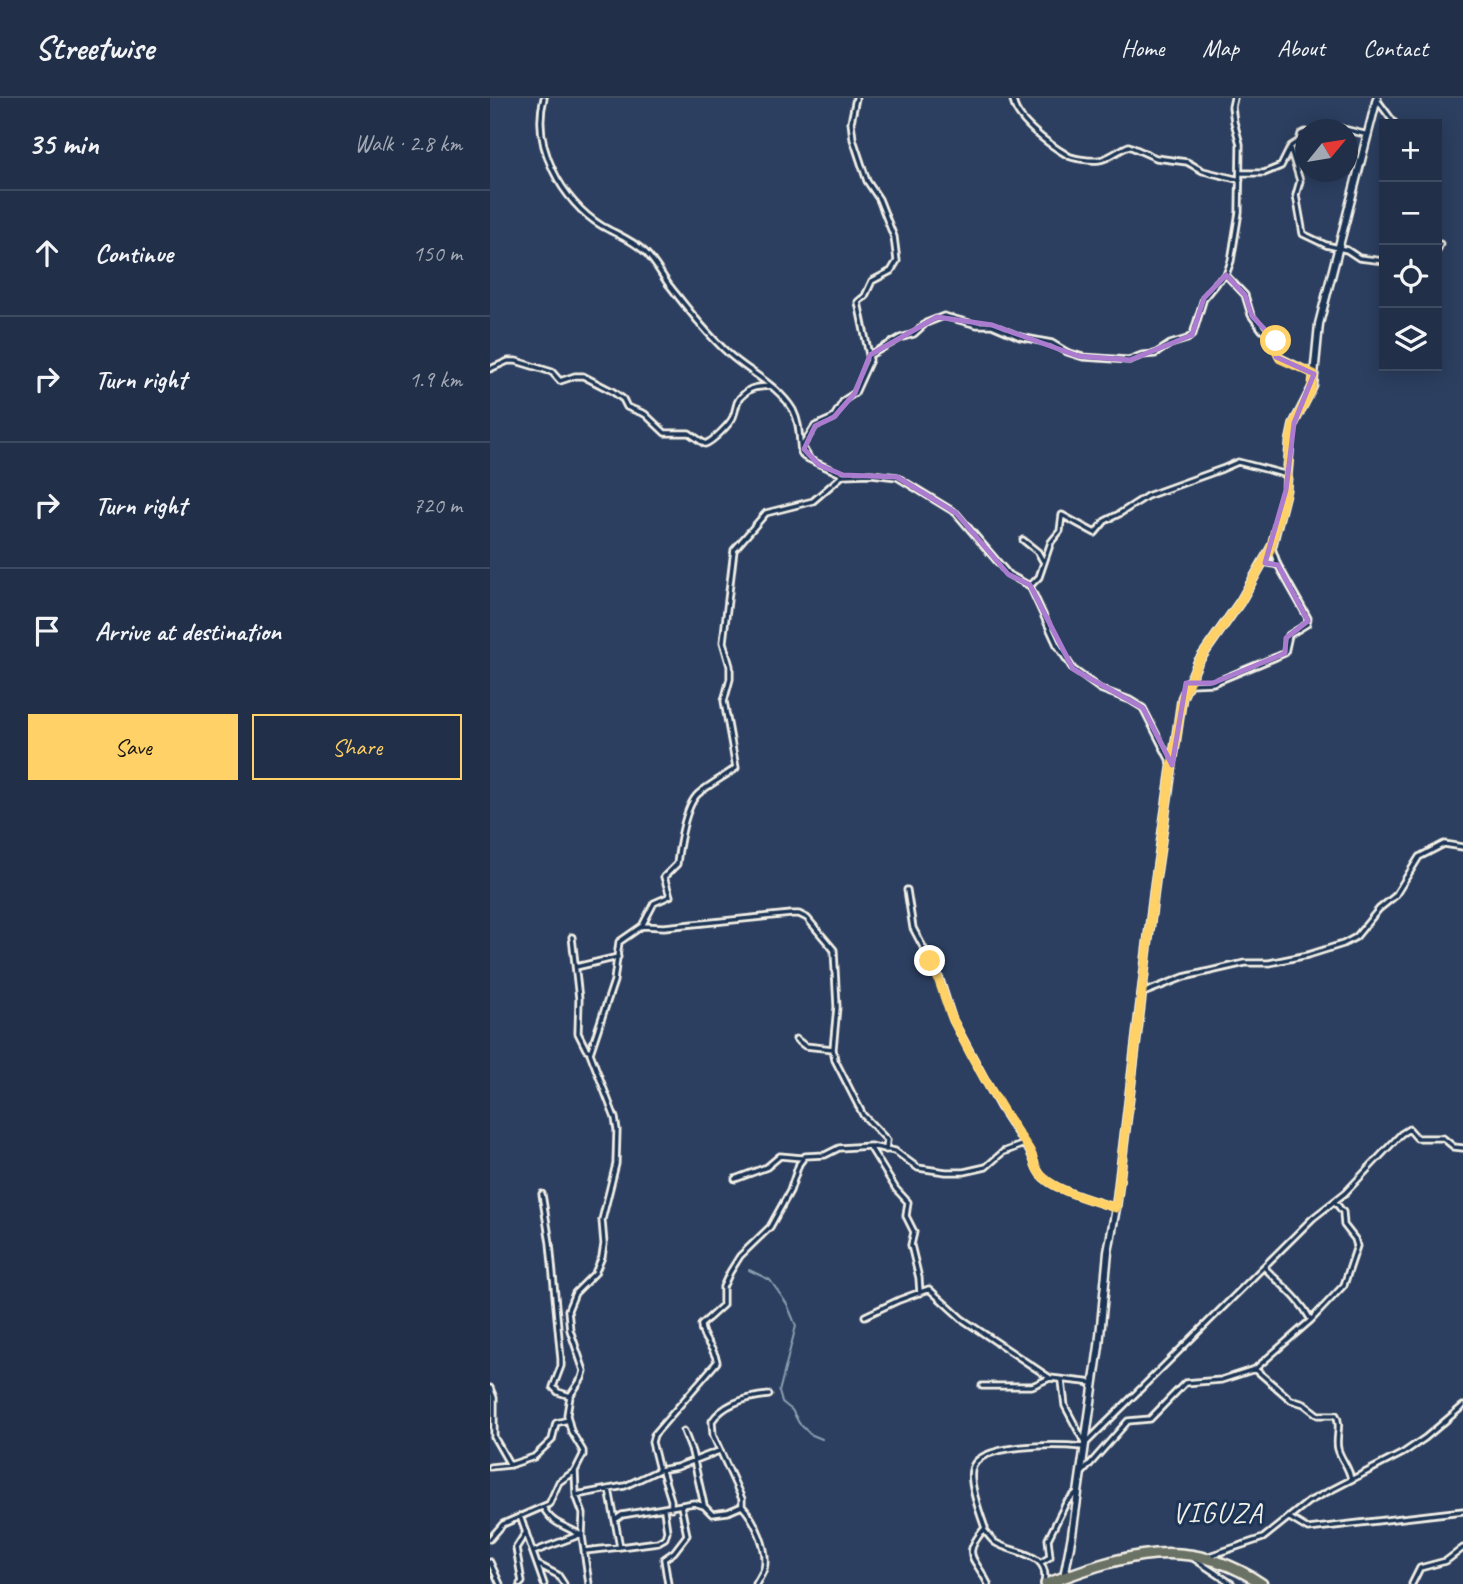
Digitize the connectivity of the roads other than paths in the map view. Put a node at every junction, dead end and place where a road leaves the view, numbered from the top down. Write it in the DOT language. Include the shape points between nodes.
graph roads {
  1 [pos="544,98"];
  2 [pos="856,98"];
  3 [pos="1013,98"];
  4 [pos="1234,98"];
  5 [pos="1376,99"];
  6 [pos="1391,119"];
  7 [pos="1358,133"];
  8 [pos="1368,135"];
  9 [pos="1295,144"];
  10 [pos="1290,148"];
  11 [pos="1240,173"];
  12 [pos="1240,180"];
  13 [pos="1339,249"];
  14 [pos="1379,260"];
  15 [pos="1226,275"];
  16 [pos="870,355"];
  17 [pos="490,369"];
  18 [pos="1314,374"];
  19 [pos="771,387"];
  20 [pos="809,460"];
  21 [pos="844,475"];
  22 [pos="1288,475"];
  23 [pos="1023,540"];
  24 [pos="1272,546"];
  25 [pos="1043,561"];
  26 [pos="1264,562"];
  27 [pos="1278,565"];
  28 [pos="1030,586"];
  29 [pos="1188,683"];
  30 [pos="1172,765"];
  31 [pos="1463,847"];
  32 [pos="907,890"];
  33 [pos="642,926"];
  34 [pos="572,936"];
  35 [pos="618,957"];
  36 [pos="576,967"];
  37 [pos="1141,993"];
  38 [pos="796,1039"];
  39 [pos="833,1049"];
  40 [pos="590,1051"];
  41 [pos="1024,1144"];
  42 [pos="870,1146"];
  43 [pos="1463,1148"];
  44 [pos="886,1150"];
  45 [pos="802,1158"];
  46 [pos="735,1179"];
  47 [pos="542,1194"];
  48 [pos="1335,1202"];
  49 [pos="1116,1208"];
  50 [pos="1265,1268"];
  51 [pos="920,1293"];
  52 [pos="865,1316"];
  53 [pos="1311,1320"];
  54 [pos="1255,1369"];
  55 [pos="1051,1378"];
  56 [pos="1062,1381"];
  57 [pos="1094,1384"];
  58 [pos="982,1386"];
  59 [pos="490,1388"];
  60 [pos="769,1395"];
  61 [pos="570,1396"];
  62 [pos="1463,1406"];
  63 [pos="568,1420"];
  64 [pos="684,1431"];
  65 [pos="1084,1444"];
  66 [pos="719,1451"];
  67 [pos="694,1460"];
  68 [pos="510,1465"];
  69 [pos="490,1467"];
  70 [pos="575,1471"];
  71 [pos="661,1471"];
  72 [pos="1080,1477"];
  73 [pos="1351,1480"];
  74 [pos="609,1489"];
  75 [pos="1077,1492"];
  76 [pos="576,1495"];
  77 [pos="681,1506"];
  78 [pos="743,1506"];
  79 [pos="543,1507"];
  80 [pos="705,1507"];
  81 [pos="671,1508"];
  82 [pos="664,1509"];
  83 [pos="1463,1511"];
  84 [pos="520,1516"];
  85 [pos="1288,1517"];
  86 [pos="615,1520"];
  87 [pos="984,1530"];
  88 [pos="526,1532"];
  89 [pos="581,1536"];
  90 [pos="490,1539"];
  91 [pos="620,1547"];
  92 [pos="1463,1548"];
  93 [pos="533,1552"];
  94 [pos="584,1552"];
  95 [pos="1191,1556"];
  96 [pos="1203,1558"];
  97 [pos="490,1562"];
  98 [pos="1040,1563"];
  99 [pos="537,1564"];
  100 [pos="1064,1577"];
  101 [pos="500,1584"];
  102 [pos="520,1584"];
  103 [pos="544,1584"];
  104 [pos="564,1584"];
  105 [pos="589,1584"];
  106 [pos="668,1584"];
  107 [pos="756,1584"];
  108 [pos="988,1584"];
  109 [pos="1045,1584"];
  110 [pos="1232,1584"];
  111 [pos="1262,1584"];
  112 [pos="1412,1584"];
  1 -- 19 [label="street" via="541,128 552,168 565,192 592,218 643,250 694,318"];
  2 -- 16 [label="street" via="853,141 894,237 897,261 891,271 872,281 858,303"];
  3 -- 12 [label="street" via="1027,125 1068,157 1101,160 1129,146 1159,159"];
  4 -- 11 [label="street"];
  5 -- 6 [label="street"];
  5 -- 8 [label="street"];
  7 -- 8 [label="street"];
  8 -- 13 [label="street"];
  9 -- 10 [label="street"];
  10 -- 11 [label="street" via="1281,166 1264,173"];
  10 -- 13 [label="street" via="1300,181 1296,195 1303,233"];
  11 -- 12 [label="street"];
  12 -- 15 [label="street" via="1239,212"];
  13 -- 14 [label="street"];
  13 -- 18 [label="street" via="1319,324"];
  15 -- 16 [label="street" via="1204,298 1193,334 1155,354 1129,360 1083,357 992,325 944,316"];
  15 -- 18 [label="street" via="1242,291 1262,330 1276,341 1279,357"];
  16 -- 20 [label="street" via="857,391 844,400 833,418 815,426 803,445"];
  17 -- 19 [label="street" via="511,360 552,372 560,381 583,376 612,391 665,433 689,433 705,444 732,420 740,398 751,389"];
  18 -- 22 [label="street" via="1294,423"];
  19 -- 20 [label="street" via="793,411 801,452"];
  20 -- 21 [label="street"];
  21 -- 28 [label="street" via="889,475 913,485 956,513 1008,574"];
  21 -- 33 [label="street" via="813,501 763,516 734,550 723,642 730,666 724,701 736,768 696,796 677,847 677,864 664,877 670,896 652,905"];
  22 -- 24 [label="street"];
  22 -- 25 [label="street" via="1238,461 1147,496 1106,520 1095,533 1062,515 1059,533"];
  23 -- 25 [label="street"];
  24 -- 26 [label="street"];
  24 -- 27 [label="street"];
  25 -- 28 [label="street"];
  26 -- 27 [label="street"];
  26 -- 29 [label="street"];
  27 -- 29 [label="street" via="1308,618 1307,624 1289,635 1284,653 1276,657 1213,684"];
  28 -- 30 [label="street" via="1073,669 1100,689 1143,708"];
  29 -- 30 [label="street"];
  30 -- 37 [label="street"];
  31 -- 37 [label="street" via="1439,845 1419,856 1395,895 1356,937 1343,944 1269,963 1245,963 1192,975"];
  32 -- 41 [label="street" via="912,928 940,979 953,1020"];
  33 -- 35 [label="street" via="620,940"];
  33 -- 39 [label="street" via="803,915 835,952"];
  34 -- 36 [label="street"];
  35 -- 36 [label="street"];
  35 -- 40 [label="street"];
  36 -- 40 [label="street" via="578,1033"];
  37 -- 49 [label="street"];
  38 -- 39 [label="street" via="805,1046"];
  39 -- 44 [label="street" via="863,1115 887,1140"];
  40 -- 61 [label="street" via="615,1118 616,1159 602,1220 602,1257 569,1307 570,1330 584,1371"];
  41 -- 44 [label="street" via="1003,1152 986,1167 964,1172 918,1168 903,1155"];
  41 -- 49 [label="street" via="1049,1182"];
  42 -- 44 [label="street"];
  42 -- 45 [label="street"];
  42 -- 51 [label="street" via="908,1202 906,1216 914,1232 911,1245"];
  43 -- 48 [label="street" via="1443,1138 1417,1138 1407,1130"];
  45 -- 46 [label="street" via="780,1156 767,1167"];
  45 -- 71 [label="street" via="772,1223 730,1272 723,1287 723,1305 701,1325 717,1362 653,1438"];
  47 -- 61 [label="street" via="561,1359 553,1387"];
  48 -- 50 [label="street"];
  48 -- 53 [label="street" via="1357,1246 1344,1285"];
  49 -- 57 [label="street"];
  50 -- 53 [label="street" via="1300,1301"];
  50 -- 65 [label="street"];
  51 -- 52 [label="street"];
  51 -- 55 [label="street" via="932,1290 962,1318"];
  53 -- 54 [label="street"];
  54 -- 72 [label="street" via="1221,1380 1185,1383 1150,1419 1128,1421"];
  54 -- 73 [label="street" via="1291,1400 1318,1415 1336,1415 1337,1446"];
  55 -- 56 [label="street"];
  55 -- 58 [label="street" via="1032,1386"];
  56 -- 57 [label="street"];
  56 -- 65 [label="street" via="1065,1406"];
  57 -- 65 [label="street"];
  59 -- 68 [label="street" via="495,1439"];
  60 -- 66 [label="street" via="717,1414 712,1429"];
  61 -- 63 [label="street"];
  62 -- 73 [label="street" via="1403,1454"];
  63 -- 68 [label="street" via="556,1423 552,1440 534,1457"];
  63 -- 70 [label="street" via="583,1451"];
  64 -- 67 [label="street"];
  65 -- 72 [label="street"];
  65 -- 87 [label="street" via="1018,1447 977,1460 971,1472"];
  66 -- 67 [label="street"];
  66 -- 78 [label="street"];
  67 -- 71 [label="street"];
  67 -- 80 [label="street"];
  68 -- 69 [label="street"];
  70 -- 76 [label="street"];
  70 -- 79 [label="street" via="559,1482 551,1502"];
  71 -- 74 [label="street"];
  71 -- 81 [label="street"];
  72 -- 75 [label="street"];
  73 -- 85 [label="street"];
  74 -- 76 [label="street"];
  74 -- 86 [label="street"];
  75 -- 98 [label="street" via="1066,1503 1048,1539 1050,1557"];
  75 -- 100 [label="street"];
  76 -- 89 [label="street" via="583,1514"];
  77 -- 80 [label="street" via="694,1503"];
  77 -- 81 [label="street"];
  77 -- 106 [label="street" via="687,1535 664,1559"];
  78 -- 80 [label="street" via="715,1514"];
  78 -- 107 [label="street" via="764,1555 764,1569"];
  79 -- 84 [label="street"];
  79 -- 89 [label="street" via="555,1523"];
  81 -- 82 [label="street"];
  82 -- 86 [label="street"];
  82 -- 91 [label="street" via="665,1538"];
  83 -- 85 [label="street" via="1308,1529"];
  84 -- 88 [label="street"];
  84 -- 90 [label="street" via="500,1526"];
  85 -- 96 [label="street" via="1263,1538"];
  86 -- 91 [label="street"];
  87 -- 98 [label="street" via="995,1542"];
  87 -- 108 [label="street" via="973,1541 971,1555"];
  88 -- 93 [label="street"];
  88 -- 102 [label="street" via="516,1548"];
  89 -- 93 [label="street"];
  89 -- 94 [label="street"];
  91 -- 94 [label="street"];
  92 -- 112 [label="street" via="1446,1561 1420,1568"];
  93 -- 99 [label="street"];
  94 -- 105 [label="street"];
  95 -- 96 [label="highway"];
  95 -- 100 [label="highway" via="1154,1553 1123,1557"];
  95 -- 110 [label="street"];
  96 -- 111 [label="highway"];
  97 -- 101 [label="street"];
  98 -- 109 [label="street"];
  99 -- 103 [label="street"];
  99 -- 104 [label="street" via="558,1575"];
  100 -- 109 [label="highway"];
}
